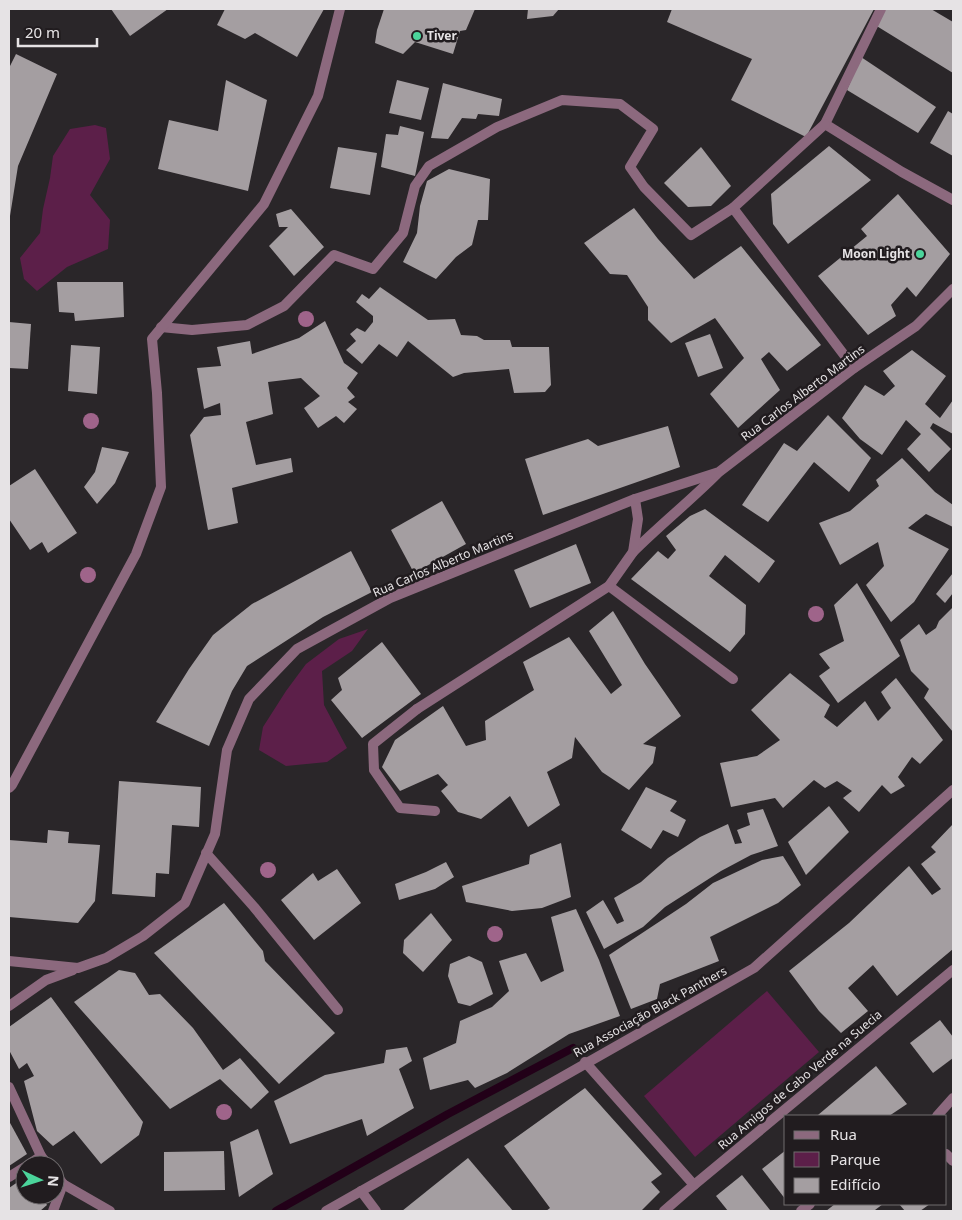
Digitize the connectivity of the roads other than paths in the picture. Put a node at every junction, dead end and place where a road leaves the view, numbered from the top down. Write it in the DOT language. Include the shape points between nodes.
graph roads {
  1 [pos="340,9"];
  2 [pos="881,9"];
  3 [pos="825,124"];
  4 [pos="953,200"];
  5 [pos="733,208"];
  6 [pos="953,289"];
  7 [pos="161,327"];
  8 [pos="854,368"];
  9 [pos="719,472"];
  10 [pos="635,499"];
  11 [pos="634,552"];
  12 [pos="610,586"];
  13 [pos="733,679"];
  14 [pos="9,788"];
  15 [pos="953,790"];
  16 [pos="435,811"];
  17 [pos="206,853"];
  18 [pos="9,961"];
  19 [pos="78,968"];
  20 [pos="953,970"];
  21 [pos="9,1006"];
  22 [pos="338,1010"];
  23 [pos="585,1062"];
  24 [pos="9,1087"];
  25 [pos="953,1098"];
  26 [pos="938,1115"];
  27 [pos="41,1155"];
  28 [pos="65,1185"];
  29 [pos="694,1185"];
  30 [pos="361,1191"];
  31 [pos="110,1211"];
  32 [pos="326,1211"];
  33 [pos="376,1211"];
  34 [pos="664,1211"];
  1 -- 7 [label="street" via="318,96 264,204"];
  2 -- 3 [label="street"];
  3 -- 4 [label="street"];
  3 -- 5 [label="street"];
  5 -- 7 [label="street" via="691,235 644,188 630,167 653,129 620,104 562,100 497,127 429,166 415,186 404,233 373,269 334,255 284,306 247,324 192,330"];
  5 -- 8 [label="street"];
  6 -- 8 [label="street, Rua Carlos Alberto Martins" via="916,326"];
  7 -- 14 [label="street" via="152,339 161,487 136,554"];
  8 -- 9 [label="street, Rua Carlos Alberto Martins"];
  9 -- 10 [label="street, Rua Carlos Alberto Martins"];
  9 -- 11 [label="street"];
  10 -- 11 [label="street" via="638,519"];
  10 -- 17 [label="street, Rua Carlos Alberto Martins" via="390,598 297,649 249,698 227,750 214,834"];
  11 -- 12 [label="street"];
  12 -- 13 [label="street"];
  12 -- 16 [label="street" via="418,709 373,744 374,770 400,808"];
  15 -- 23 [label="street, Rua Associação Black Panthers" via="754,968"];
  17 -- 19 [label="street, Rua Carlos Alberto Martins" via="184,903 143,936 106,958"];
  17 -- 22 [label="street"];
  18 -- 19 [label="street, Rua Carlos Alberto Martins"];
  19 -- 21 [label="street" via="46,980"];
  20 -- 29 [label="street, Rua Amigos de Cabo Verde na Suecia"];
  23 -- 29 [label="street"];
  23 -- 30 [label="street, Rua Associação Black Panthers"];
  24 -- 27 [label="street"];
  25 -- 26 [label="street"];
  28 -- 31 [label="street"];
  29 -- 34 [label="street, Rua Amigos de Cabo Verde na Suecia"];
  30 -- 32 [label="street, Rua Associação Black Panthers"];
  30 -- 33 [label="street"];
}
